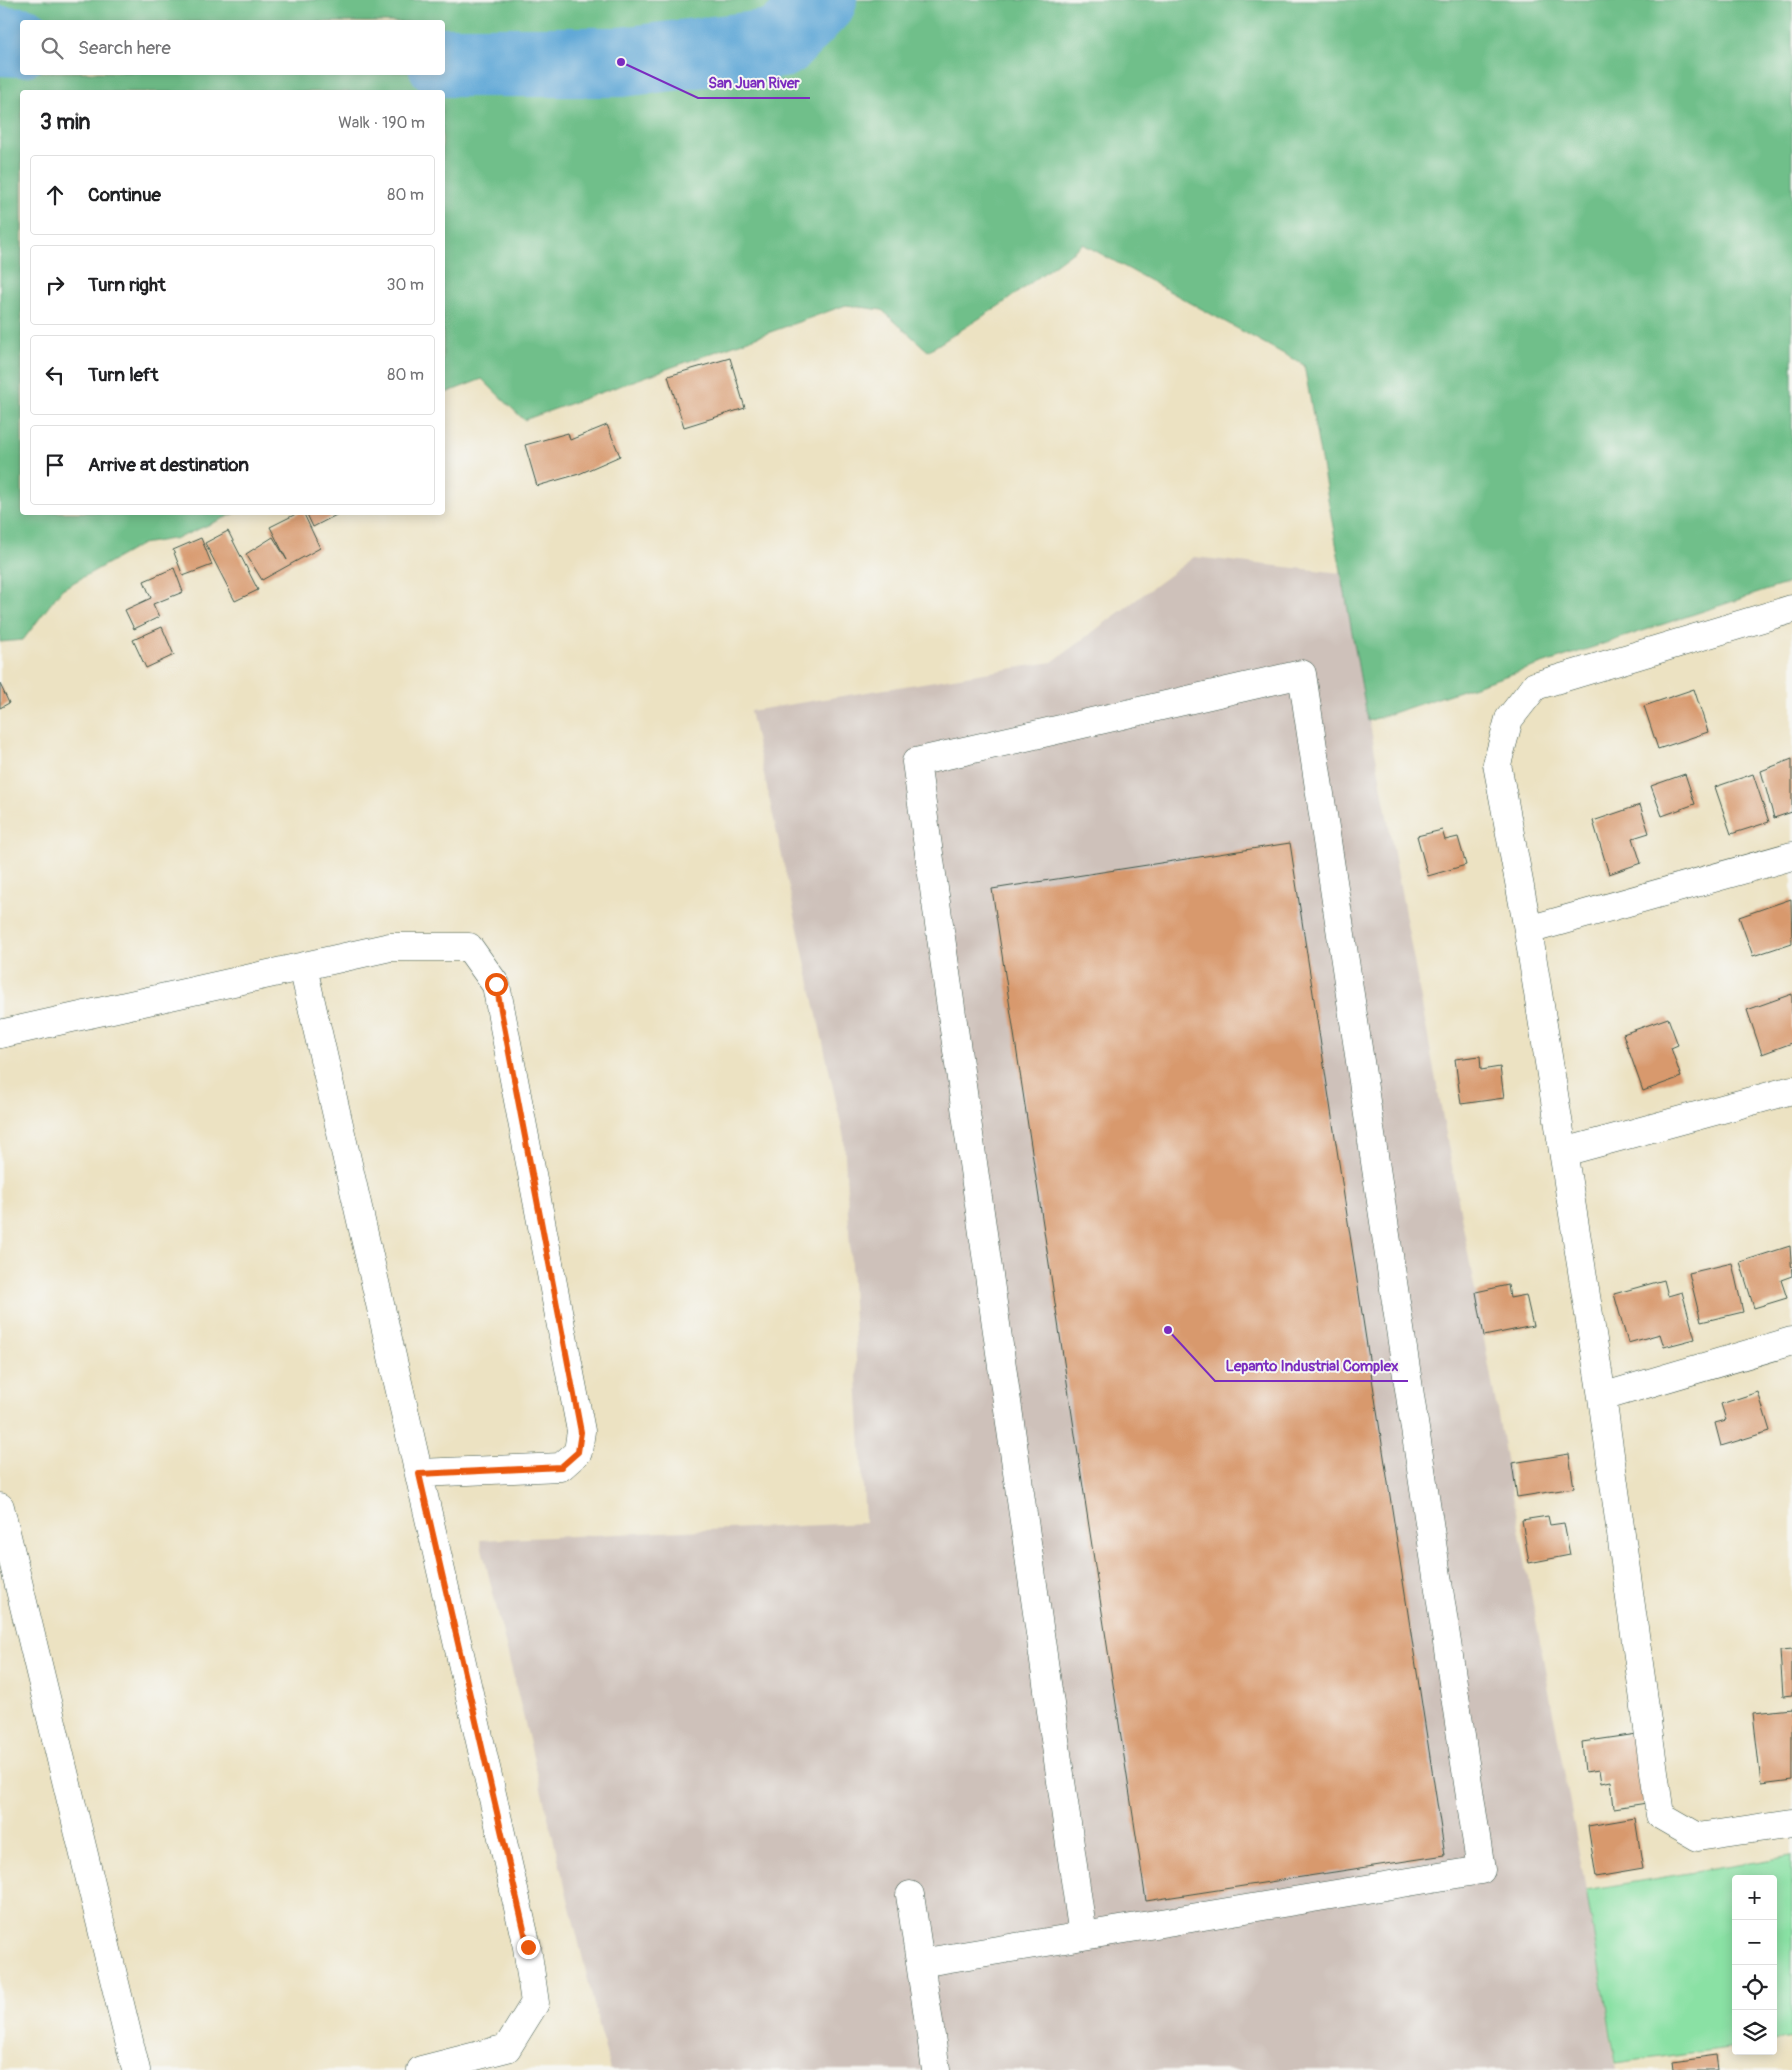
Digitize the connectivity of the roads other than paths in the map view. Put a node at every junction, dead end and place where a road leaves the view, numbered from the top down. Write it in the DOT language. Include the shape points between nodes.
graph roads {
  1 [pos="1792,608"];
  2 [pos="1792,856"];
  3 [pos="1528,930"];
  4 [pos="303,968"];
  5 [pos="0,1034"];
  6 [pos="1792,1090"];
  7 [pos="1564,1152"];
  8 [pos="1792,1341"];
  9 [pos="1602,1397"];
  10 [pos="419,1474"];
  11 [pos="0,1507"];
  12 [pos="1792,1823"];
  13 [pos="910,1895"];
  14 [pos="1083,1936"];
  15 [pos="920,1963"];
  16 [pos="136,2070"];
  17 [pos="420,2070"];
  18 [pos="936,2070"];
  1 -- 3 [label="street" via="1535,686 1509,719 1497,764"];
  2 -- 3 [label="street"];
  3 -- 7 [label="street"];
  4 -- 5 [label="street"];
  4 -- 10 [label="street"];
  4 -- 10 [label="street" via="390,948 469,947 496,984 581,1432 578,1452 561,1467"];
  6 -- 7 [label="street"];
  7 -- 9 [label="street"];
  8 -- 9 [label="street"];
  9 -- 12 [label="street" via="1660,1815 1698,1837"];
  10 -- 17 [label="street" via="528,1947 534,2003 507,2048"];
  11 -- 16 [label="street"];
  13 -- 15 [label="street"];
  14 -- 14 [label="street" via="916,762 1302,674 1481,1870"];
  14 -- 15 [label="street"];
  15 -- 18 [label="street"];
}
